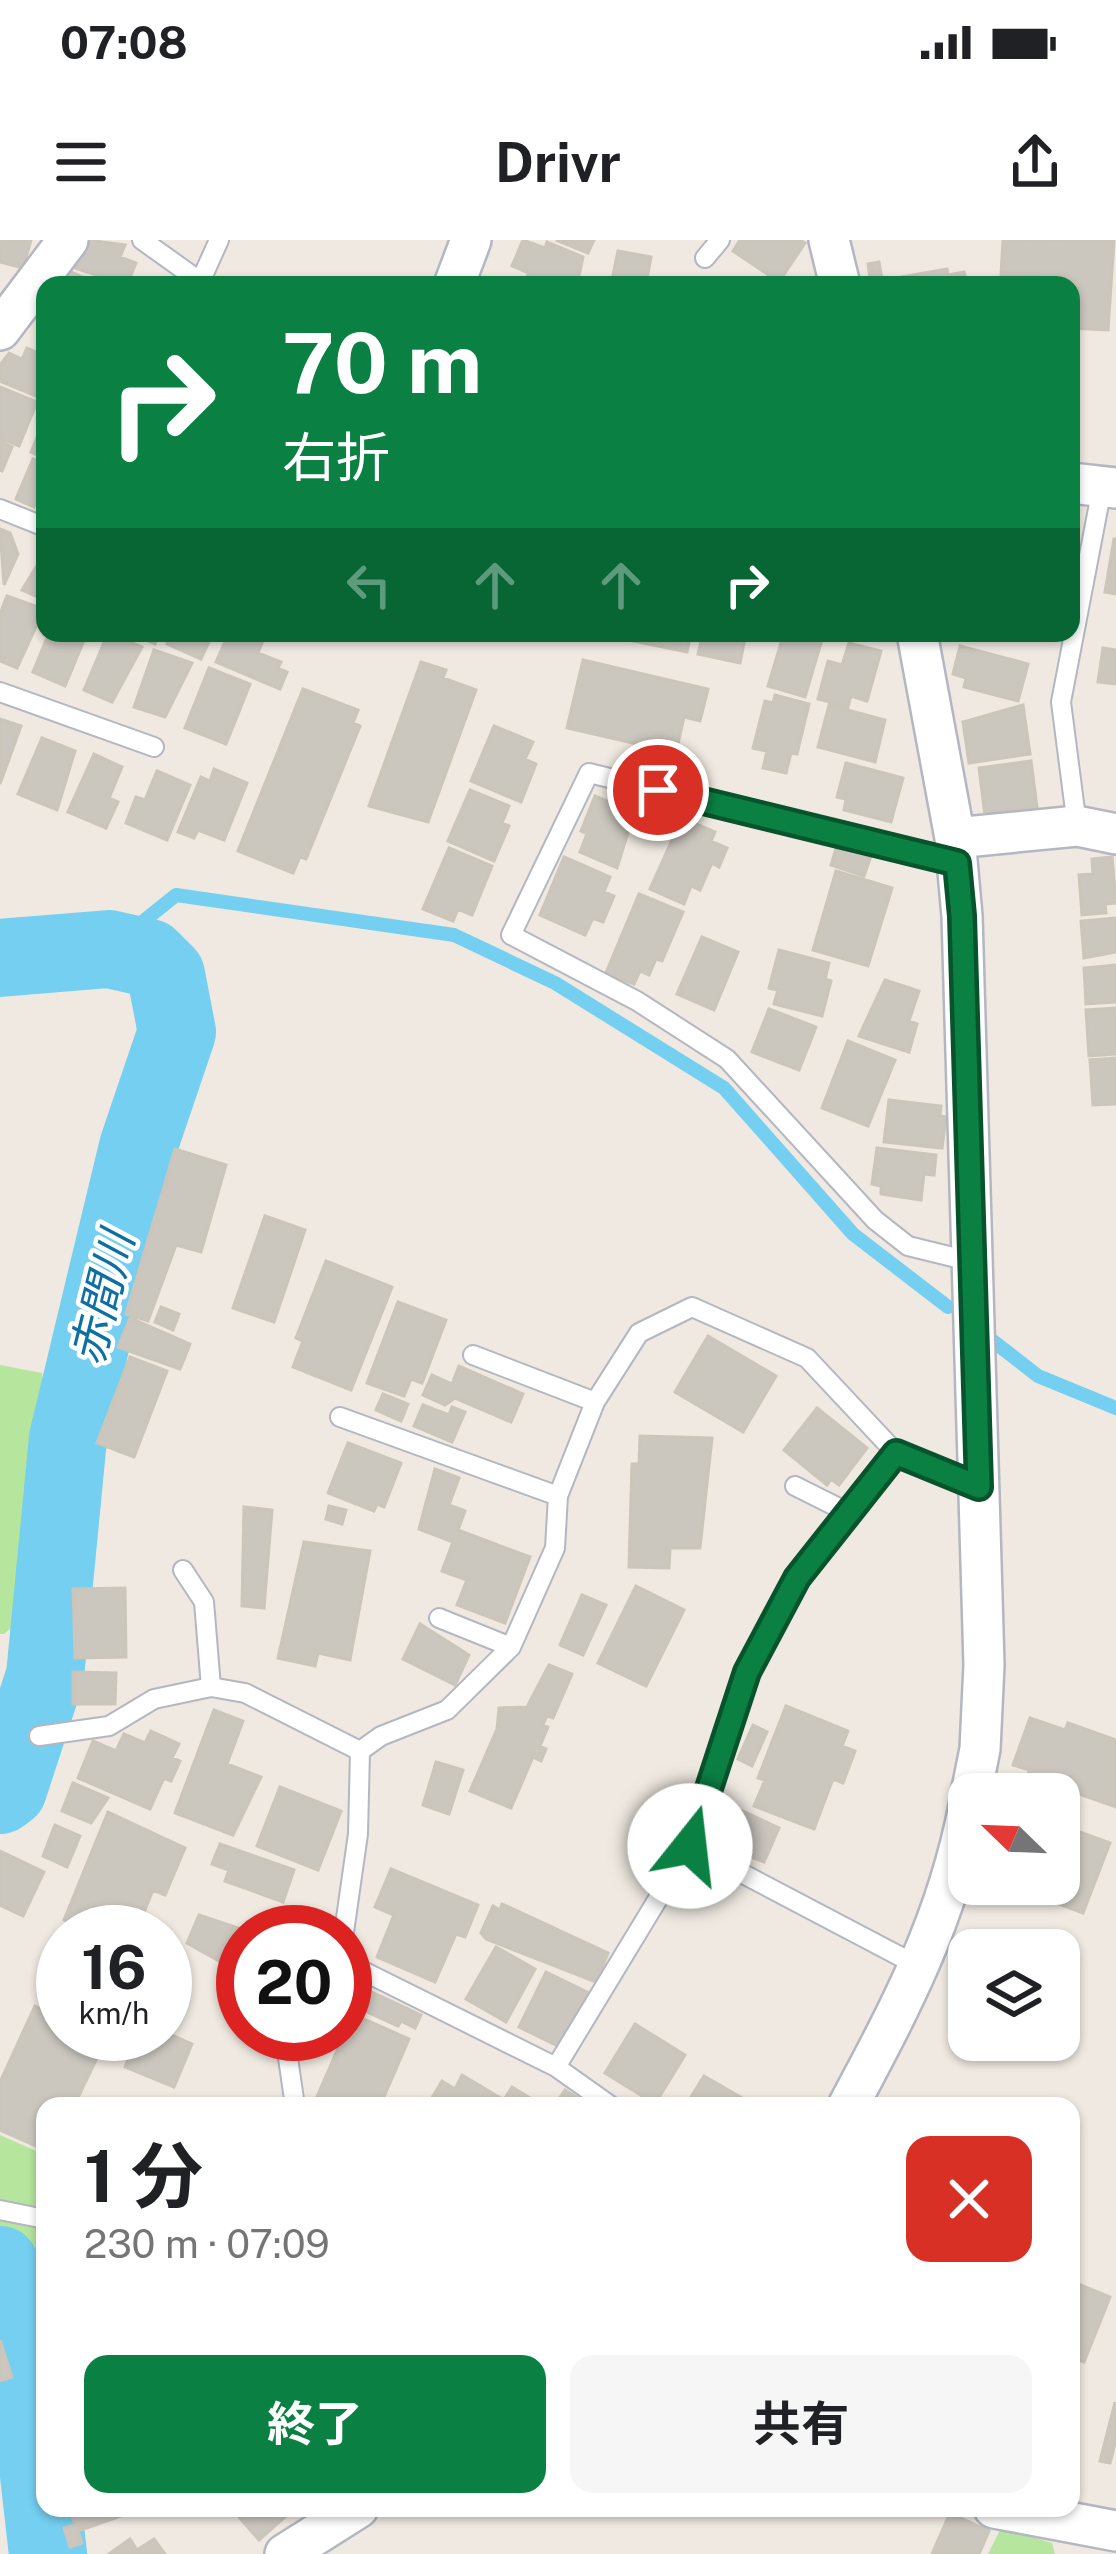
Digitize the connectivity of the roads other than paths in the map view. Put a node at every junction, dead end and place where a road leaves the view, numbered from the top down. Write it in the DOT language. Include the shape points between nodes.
graph roads {
  1 [pos="68,240"];
  2 [pos="142,240"];
  3 [pos="219,240"];
  4 [pos="471,240"];
  5 [pos="720,240"];
  6 [pos="829,240"];
  7 [pos="705,258"];
  8 [pos="44,276"];
  9 [pos="193,276"];
  10 [pos="206,276"];
  11 [pos="457,276"];
  12 [pos="838,276"];
  13 [pos="36,288"];
  14 [pos="13,323"];
  15 [pos="1096,486"];
  16 [pos="0,509"];
  17 [pos="36,523"];
  18 [pos="1080,585"];
  19 [pos="919,642"];
  20 [pos="1071,642"];
  21 [pos="0,692"];
  22 [pos="154,747"];
  23 [pos="1097,830"];
  24 [pos="956,850"];
  25 [pos="969,1261"];
  26 [pos="473,1355"];
  27 [pos="595,1402"];
  28 [pos="340,1417"];
  29 [pos="896,1453"];
  30 [pos="795,1486"];
  31 [pos="979,1487"];
  32 [pos="558,1496"];
  33 [pos="849,1513"];
  34 [pos="183,1570"];
  35 [pos="439,1618"];
  36 [pos="511,1647"];
  37 [pos="211,1688"];
  38 [pos="39,1736"];
  39 [pos="360,1750"];
  40 [pos="975,1773"];
  41 [pos="690,1846"];
  42 [pos="948,1897"];
  43 [pos="348,1905"];
  44 [pos="922,1968"];
  45 [pos="372,1976"];
  46 [pos="289,2061"];
  47 [pos="556,2068"];
  48 [pos="294,2097"];
  49 [pos="597,2097"];
  50 [pos="853,2097"];
  51 [pos="0,2210"];
  52 [pos="36,2217"];
  53 [pos="344,2517"];
  54 [pos="1044,2517"];
  55 [pos="1116,2530"];
  56 [pos="285,2554"];
  1 -- 8 [label="street"];
  2 -- 9 [label="lane"];
  3 -- 10 [label="lane"];
  4 -- 11 [label="street"];
  5 -- 7 [label="lane"];
  6 -- 12 [label="street"];
  13 -- 14 [label="street"];
  15 -- 18 [label="lane"];
  16 -- 17 [label="lane"];
  19 -- 24 [label="street"];
  20 -- 23 [label="lane" via="1061,702"];
  21 -- 22 [label="lane"];
  23 -- 24 [label="street"];
  24 -- 25 [label="street"];
  24 -- 25 [label="lane" via="589,773 511,935 727,1059 874,1220 908,1246"];
  25 -- 31 [label="street"];
  26 -- 27 [label="lane"];
  27 -- 29 [label="lane" via="639,1333 692,1307 807,1358"];
  27 -- 32 [label="lane"];
  28 -- 32 [label="lane"];
  29 -- 31 [label="lane"];
  29 -- 33 [label="lane"];
  30 -- 33 [label="lane"];
  31 -- 40 [label="street" via="984,1665"];
  32 -- 36 [label="lane" via="555,1547"];
  33 -- 41 [label="lane" via="797,1578 747,1672"];
  34 -- 37 [label="lane" via="205,1602"];
  35 -- 36 [label="lane"];
  36 -- 39 [label="lane" via="447,1710"];
  37 -- 38 [label="lane" via="154,1699 109,1726"];
  37 -- 39 [label="lane" via="264,1701"];
  39 -- 43 [label="lane"];
  41 -- 44 [label="lane"];
  41 -- 47 [label="lane"];
  42 -- 44 [label="street"];
  44 -- 50 [label="street"];
  45 -- 47 [label="lane"];
  46 -- 48 [label="lane"];
  47 -- 49 [label="lane"];
  51 -- 52 [label="lane"];
  53 -- 56 [label="street"];
  54 -- 55 [label="street"];
}
